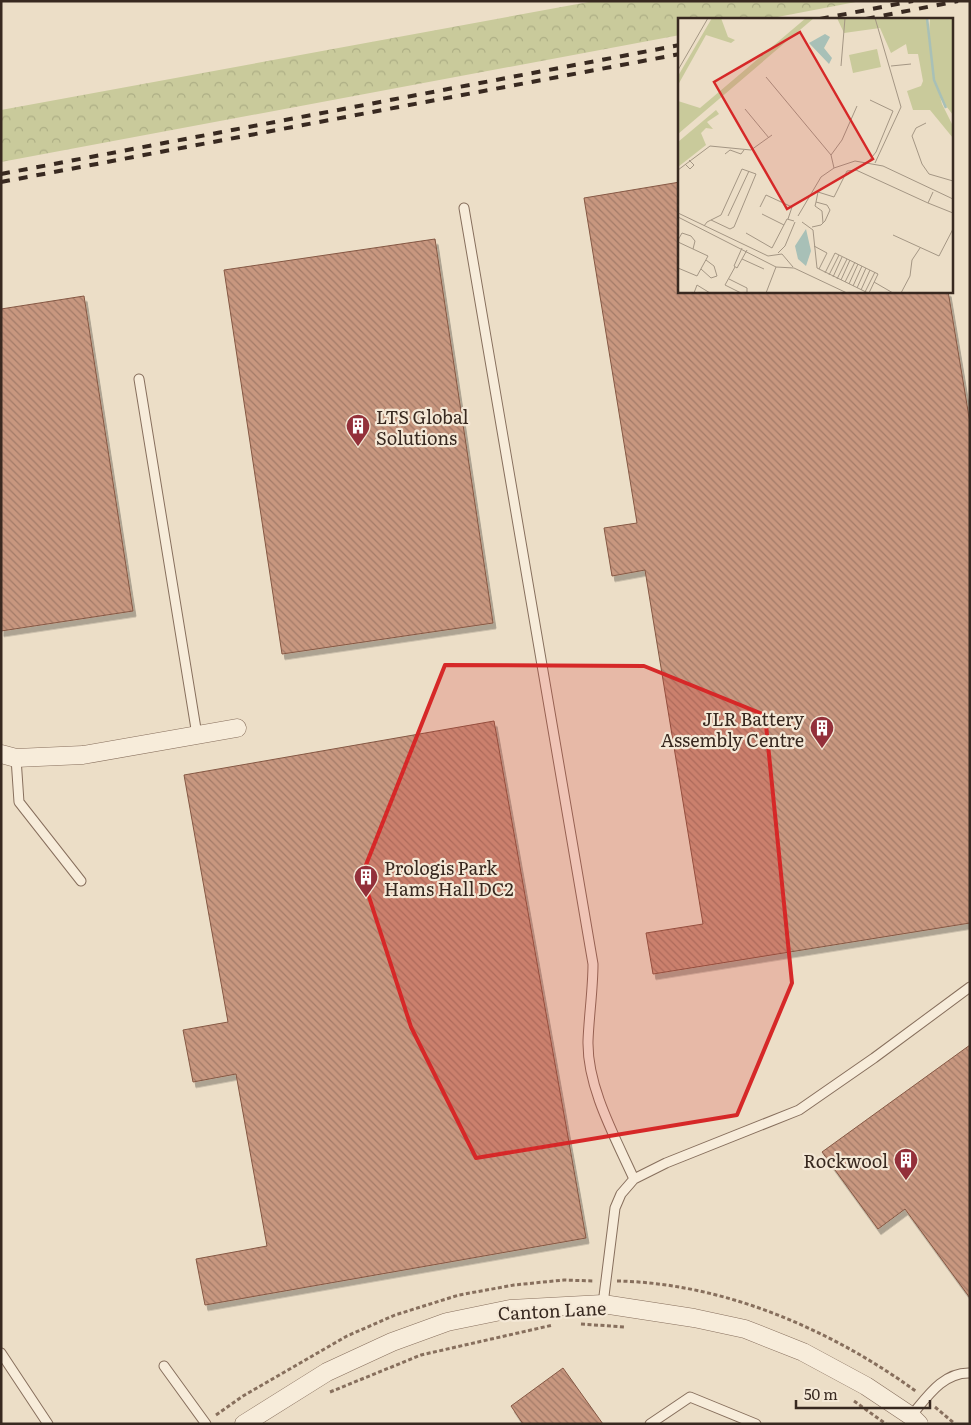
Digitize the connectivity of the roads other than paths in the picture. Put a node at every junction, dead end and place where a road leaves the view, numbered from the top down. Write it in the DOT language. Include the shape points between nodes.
graph roads {
  1 [pos="464,208"];
  2 [pos="139,379"];
  3 [pos="237,728"];
  4 [pos="197,735"];
  5 [pos="9,756"];
  6 [pos="81,881"];
  7 [pos="970,987"];
  8 [pos="634,1179"];
  9 [pos="603,1304"];
  10 [pos="1,1353"];
  11 [pos="164,1366"];
  12 [pos="970,1373"];
  13 [pos="915,1420"];
  14 [pos="206,1423"];
  15 [pos="48,1424"];
  16 [pos="244,1424"];
  17 [pos="650,1424"];
  18 [pos="756,1424"];
  1 -- 8 [label="lane" via="593,964 588,1042 594,1085"];
  2 -- 4 [label="lane"];
  3 -- 4 [label="street"];
  4 -- 5 [label="street" via="83,755"];
  5 -- 6 [label="lane" via="18,802"];
  7 -- 8 [label="lane" via="799,1110"];
  8 -- 9 [label="lane" via="621,1194 615,1208"];
  9 -- 13 [label="street, Canton Lane" via="745,1329 803,1352 866,1386"];
  9 -- 16 [label="street, Canton Lane" via="510,1309 447,1322 392,1342 327,1372"];
  10 -- 15 [label="lane"];
  11 -- 14 [label="lane"];
  12 -- 13 [label="lane" via="951,1376 933,1389"];
  17 -- 18 [label="lane" via="690,1397"];
}
